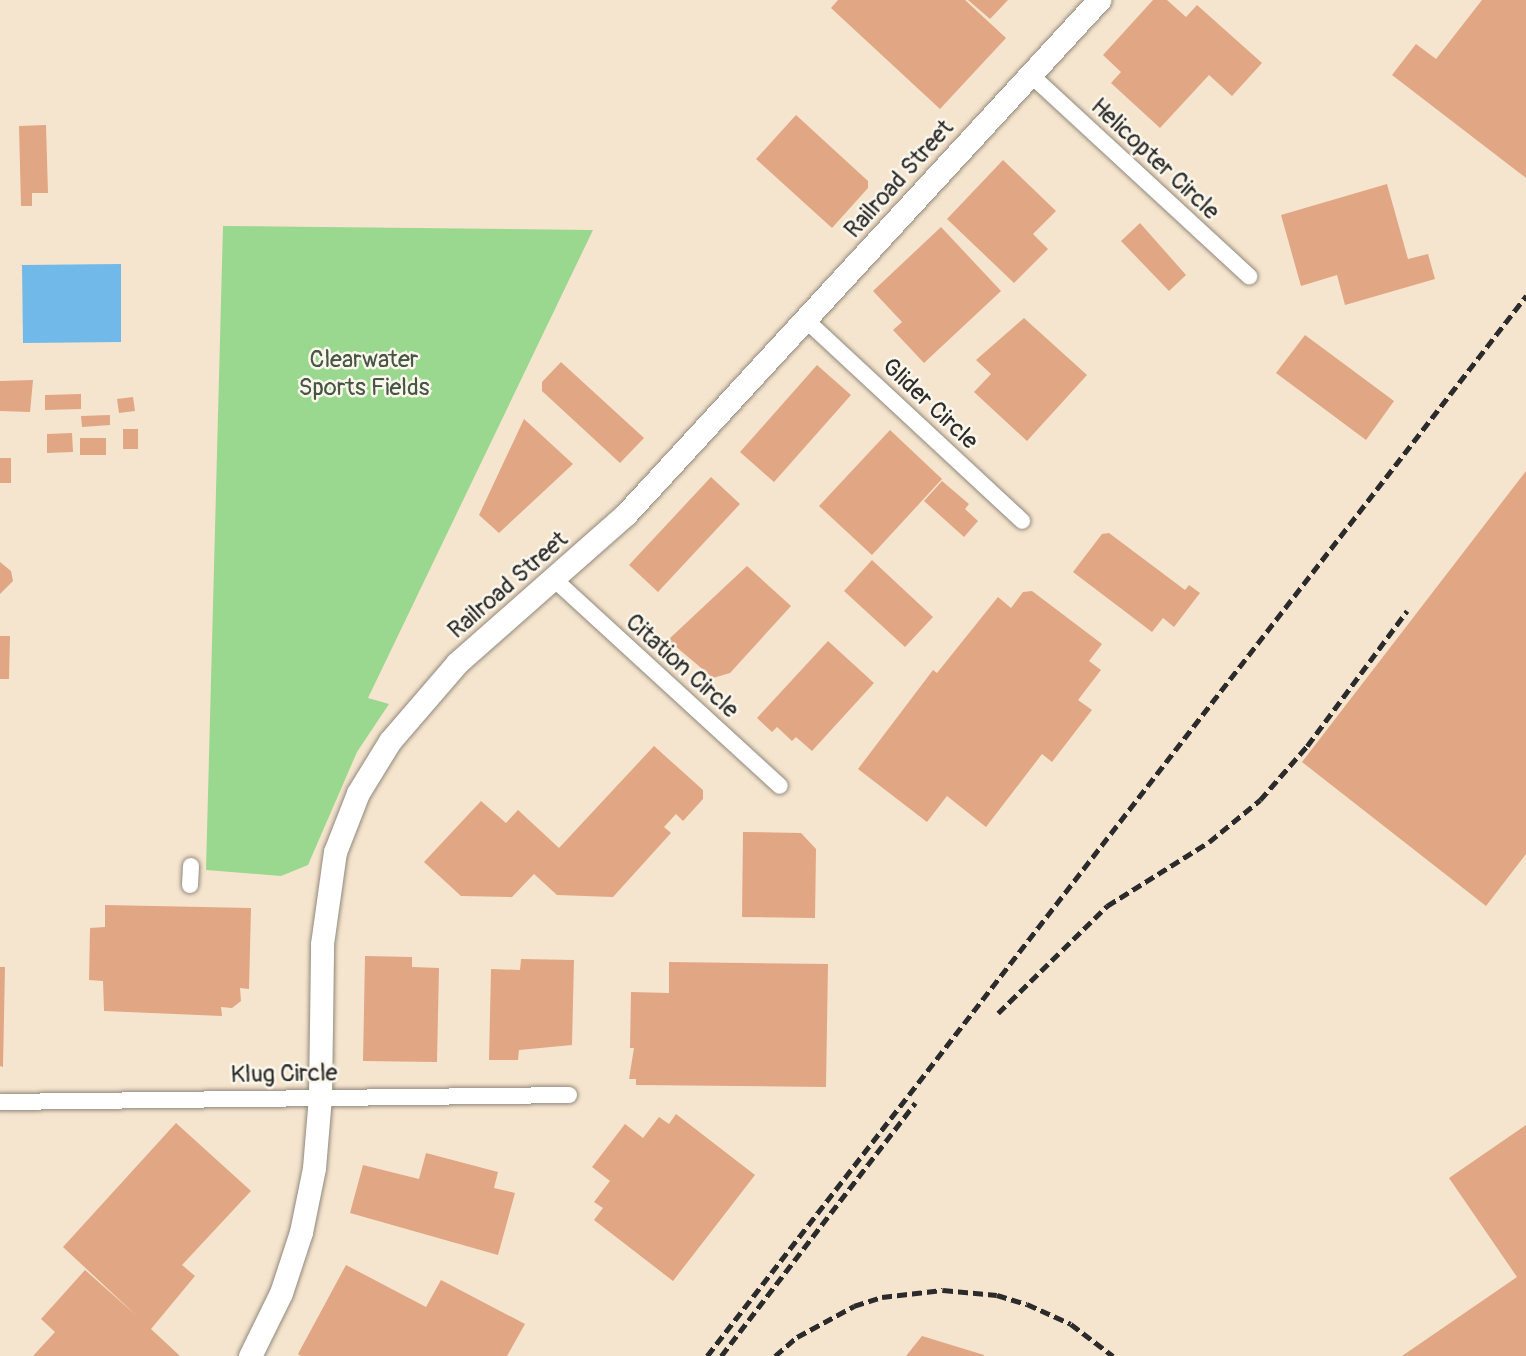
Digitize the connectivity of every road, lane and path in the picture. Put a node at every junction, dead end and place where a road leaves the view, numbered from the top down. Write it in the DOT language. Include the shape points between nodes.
graph roads {
  1 [pos="1099,0"];
  2 [pos="1031,75"];
  3 [pos="1249,276"];
  4 [pos="806,320"];
  5 [pos="1022,521"];
  6 [pos="554,579"];
  7 [pos="780,786"];
  8 [pos="191,866"];
  9 [pos="190,885"];
  10 [pos="569,1095"];
  11 [pos="320,1096"];
  12 [pos="0,1102"];
  13 [pos="250,1356"];
  1 -- 2 [label="main road, Railroad Street"];
  2 -- 3 [label="street, Helicopter Circle"];
  2 -- 4 [label="main road, Railroad Street"];
  4 -- 5 [label="street, Glider Circle"];
  4 -- 6 [label="main road, Railroad Street" via="626,514"];
  6 -- 7 [label="street, Citation Circle"];
  6 -- 11 [label="main road, Railroad Street" via="429,692 390,741 358,793 335,852 326,894"];
  8 -- 9 [label="street"];
  10 -- 11 [label="street, Klug Circle"];
  11 -- 12 [label="street, Klug Circle"];
  11 -- 13 [label="main road, Railroad Street" via="302,1232 281,1293"];
}
